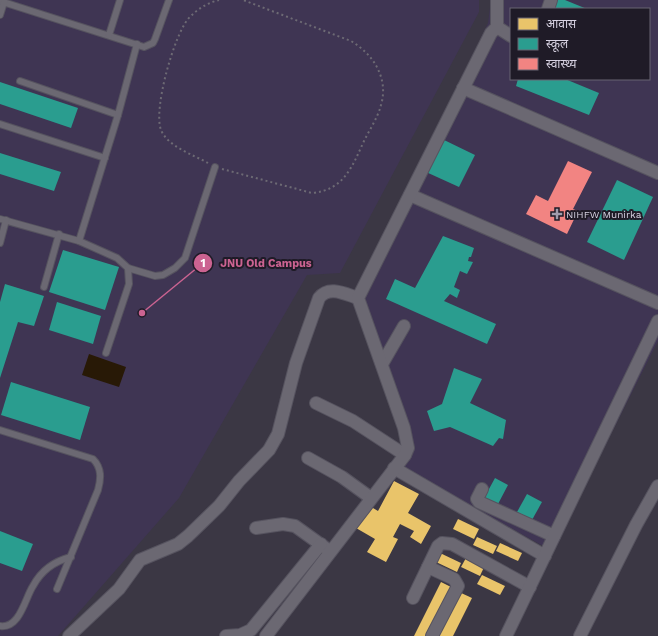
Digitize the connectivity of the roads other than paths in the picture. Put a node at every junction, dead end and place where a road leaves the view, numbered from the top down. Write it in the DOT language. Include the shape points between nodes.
graph roads {
  1 [pos="120,0"];
  2 [pos="169,0"];
  3 [pos="497,0"];
  4 [pos="2,1"];
  5 [pos="0,15"];
  6 [pos="497,27"];
  7 [pos="109,35"];
  8 [pos="510,35"];
  9 [pos="137,44"];
  10 [pos="20,81"];
  11 [pos="463,88"];
  12 [pos="118,115"];
  13 [pos="0,124"];
  14 [pos="105,158"];
  15 [pos="215,167"];
  16 [pos="658,173"];
  17 [pos="410,194"];
  18 [pos="3,220"];
  19 [pos="59,234"];
  20 [pos="80,241"];
  21 [pos="0,243"];
  22 [pos="128,268"];
  23 [pos="44,287"];
  24 [pos="358,298"];
  25 [pos="658,303"];
  26 [pos="658,321"];
  27 [pos="404,326"];
  28 [pos="106,352"];
  29 [pos="382,364"];
  30 [pos="316,403"];
  31 [pos="0,430"];
  32 [pos="405,455"];
  33 [pos="308,458"];
  34 [pos="394,468"];
  35 [pos="658,486"];
  36 [pos="482,488"];
  37 [pos="371,498"];
  38 [pos="256,528"];
  39 [pos="554,536"];
  40 [pos="326,548"];
  41 [pos="545,556"];
  42 [pos="71,557"];
  43 [pos="428,567"];
  44 [pos="530,587"];
  45 [pos="57,589"];
  46 [pos="413,598"];
  47 [pos="0,626"];
  48 [pos="69,636"];
  49 [pos="226,636"];
  50 [pos="266,636"];
  51 [pos="432,636"];
  52 [pos="506,636"];
  53 [pos="580,636"];
  1 -- 7 [label="lane"];
  2 -- 9 [label="lane" via="153,43 144,46"];
  3 -- 6 [label="street"];
  4 -- 5 [label="lane"];
  4 -- 7 [label="lane"];
  6 -- 8 [label="street"];
  6 -- 11 [label="street" via="491,33"];
  7 -- 9 [label="lane"];
  9 -- 12 [label="lane"];
  10 -- 12 [label="lane"];
  11 -- 16 [label="street"];
  11 -- 17 [label="street"];
  12 -- 14 [label="lane"];
  13 -- 14 [label="lane"];
  14 -- 20 [label="lane"];
  15 -- 22 [label="lane" via="185,258 163,275 155,276"];
  17 -- 24 [label="street"];
  17 -- 25 [label="street"];
  18 -- 19 [label="lane"];
  18 -- 21 [label="lane"];
  19 -- 20 [label="lane"];
  19 -- 23 [label="lane"];
  20 -- 22 [label="lane" via="117,258"];
  22 -- 28 [label="lane" via="129,284"];
  24 -- 29 [label="street"];
  24 -- 48 [label="street" via="330,291 323,292 319,298 296,363 278,434 269,450 188,536 178,544 140,560 119,589"];
  26 -- 39 [label="street"];
  27 -- 29 [label="street"];
  29 -- 32 [label="street" via="407,440 408,448"];
  30 -- 32 [label="street" via="353,421"];
  31 -- 42 [label="lane" via="93,459 97,464 100,480 98,490"];
  32 -- 34 [label="street"];
  33 -- 37 [label="street" via="342,477"];
  34 -- 37 [label="street"];
  34 -- 41 [label="street"];
  35 -- 53 [label="street"];
  36 -- 39 [label="street" via="477,499 479,502"];
  37 -- 40 [label="street"];
  38 -- 40 [label="street" via="289,524"];
  39 -- 41 [label="street"];
  40 -- 49 [label="street" via="251,630"];
  40 -- 50 [label="street"];
  41 -- 44 [label="street"];
  42 -- 45 [label="lane"];
  42 -- 47 [label="lane" via="55,562 47,569 33,585 15,621"];
  43 -- 44 [label="street" via="438,546 448,543"];
  43 -- 46 [label="street"];
  43 -- 51 [label="street" via="454,579 458,586"];
  44 -- 52 [label="street"];
}
